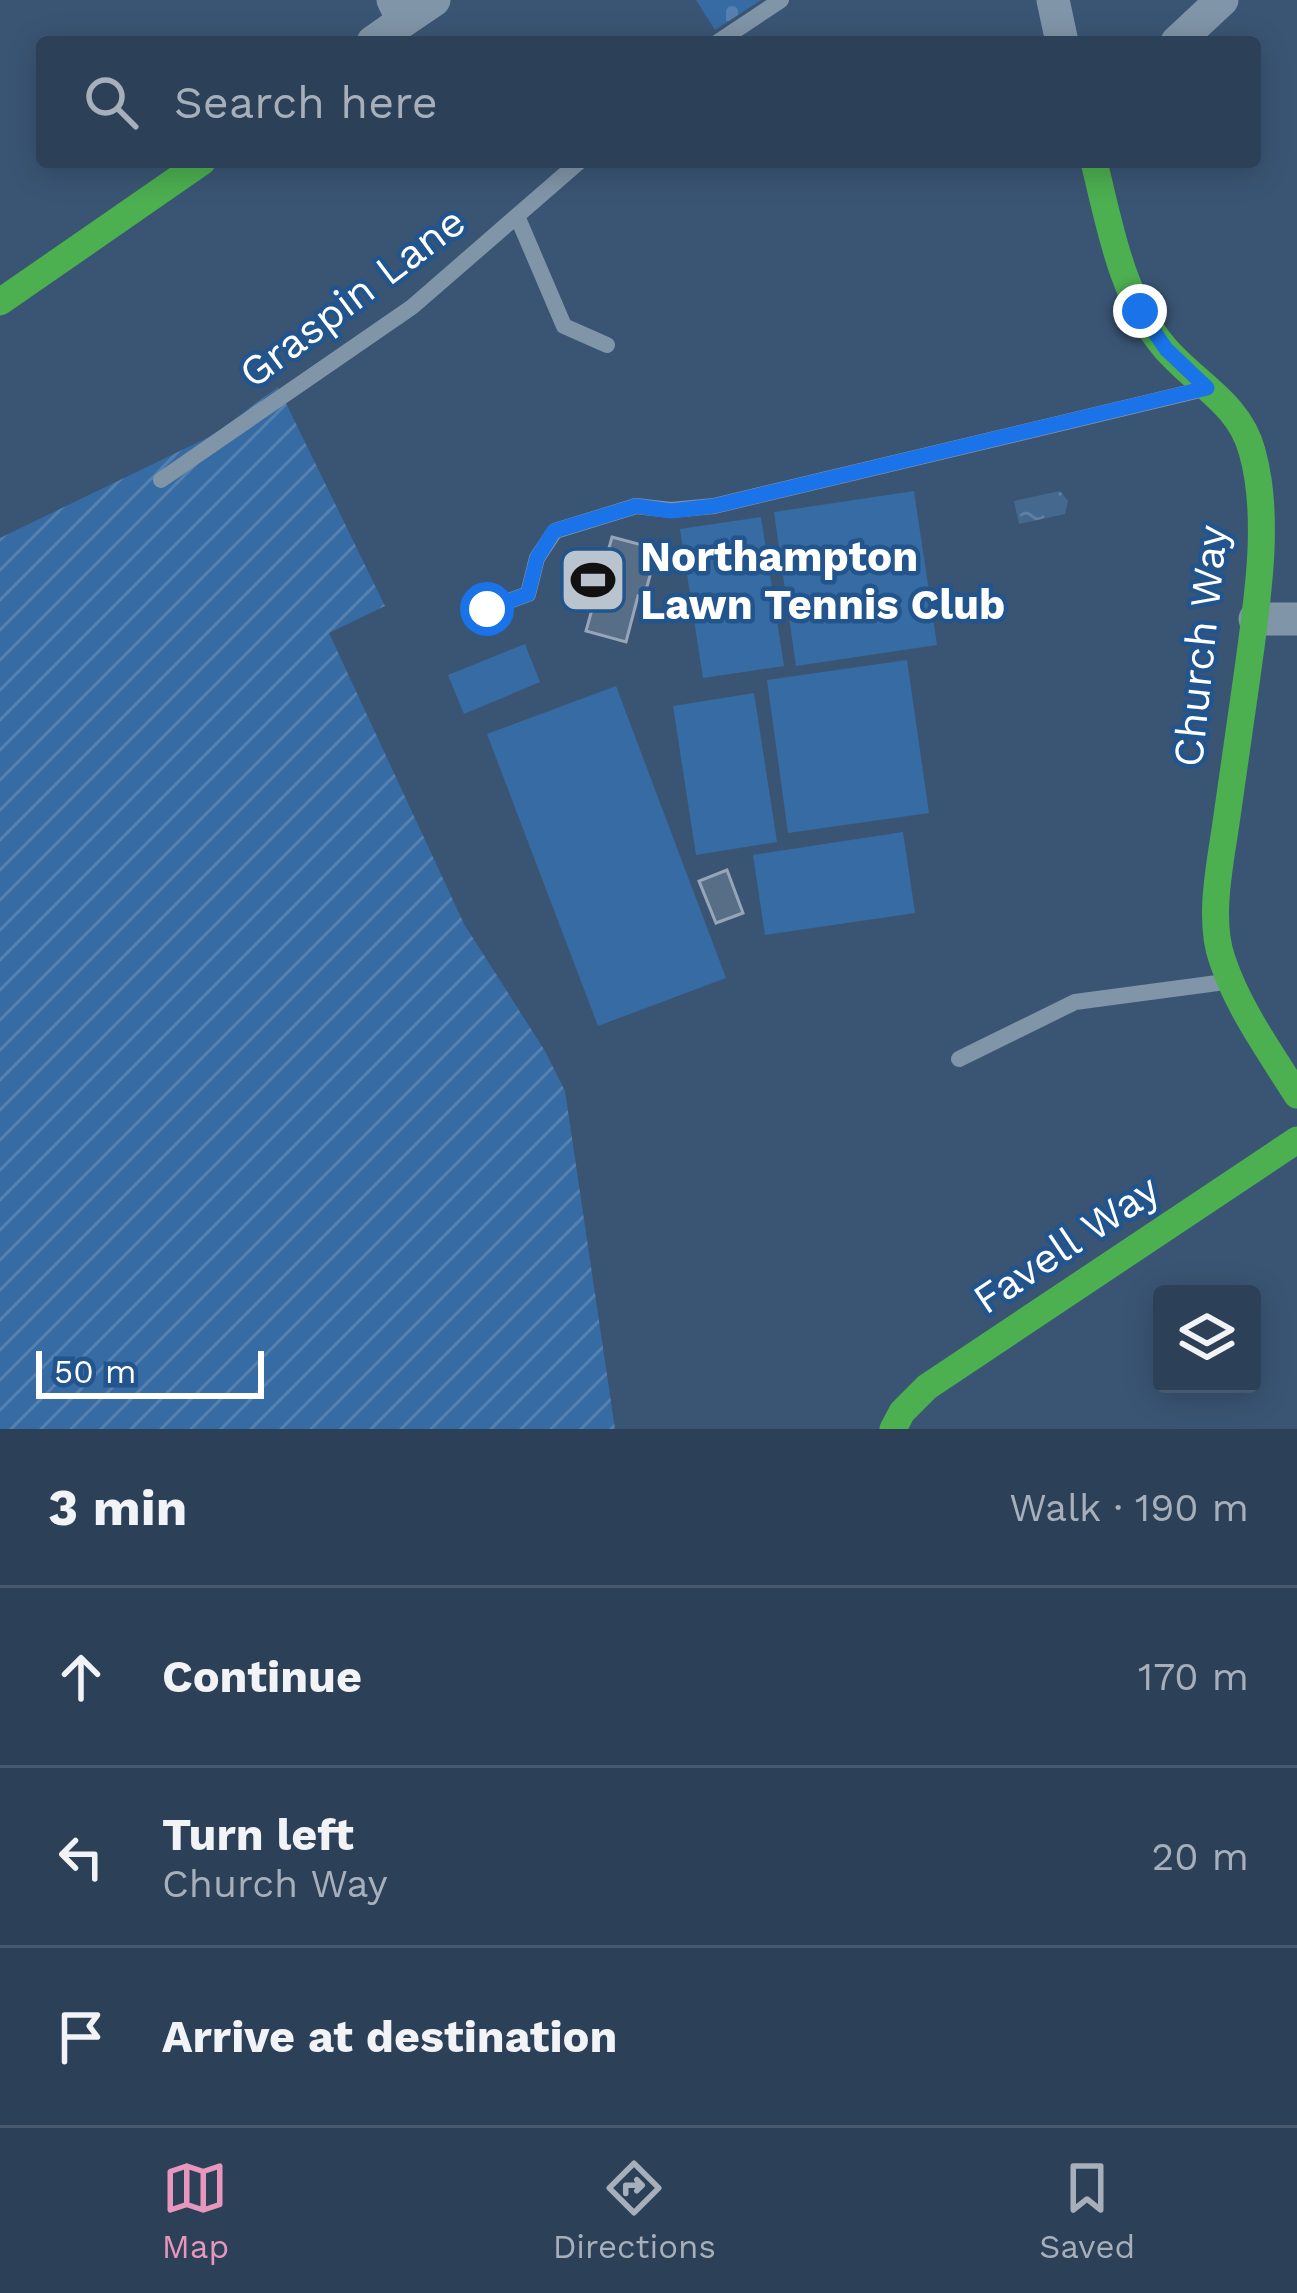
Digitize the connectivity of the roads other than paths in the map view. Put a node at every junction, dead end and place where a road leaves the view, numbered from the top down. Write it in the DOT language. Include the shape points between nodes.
graph roads {
  1 [pos="434,0"];
  2 [pos="781,0"];
  3 [pos="1053,0"];
  4 [pos="1222,0"];
  5 [pos="399,10"];
  6 [pos="379,36"];
  7 [pos="727,36"];
  8 [pos="1061,36"];
  9 [pos="1183,36"];
  10 [pos="193,168"];
  11 [pos="572,168"];
  12 [pos="1096,168"];
  13 [pos="518,216"];
  14 [pos="0,302"];
  15 [pos="607,345"];
  16 [pos="1207,388"];
  17 [pos="161,480"];
  18 [pos="487,609"];
  19 [pos="1255,619"];
  20 [pos="1297,619"];
  21 [pos="1232,981"];
  22 [pos="958,1059"];
  23 [pos="1294,1085"];
  24 [pos="1297,1140"];
  25 [pos="893,1429"];
  1 -- 5 [label="street"];
  2 -- 7 [label="lane"];
  3 -- 8 [label="street"];
  4 -- 9 [label="street"];
  5 -- 6 [label="street"];
  10 -- 14 [label="street"];
  11 -- 13 [label="lane, Graspin Lane"];
  12 -- 16 [label="street, Church Way" via="1140,311"];
  13 -- 15 [label="lane" via="564,326"];
  13 -- 17 [label="lane, Graspin Lane" via="412,307"];
  16 -- 18 [label="lane" via="714,506 604,514 554,531 528,594"];
  16 -- 19 [label="street, Church Way" via="1238,419 1252,451 1260,546"];
  19 -- 20 [label="street"];
  19 -- 21 [label="street, Church Way" via="1215,900 1220,956"];
  21 -- 22 [label="lane" via="1075,1002"];
  21 -- 23 [label="street, Church Way"];
  24 -- 25 [label="street, Favell Way" via="927,1387"];
}
